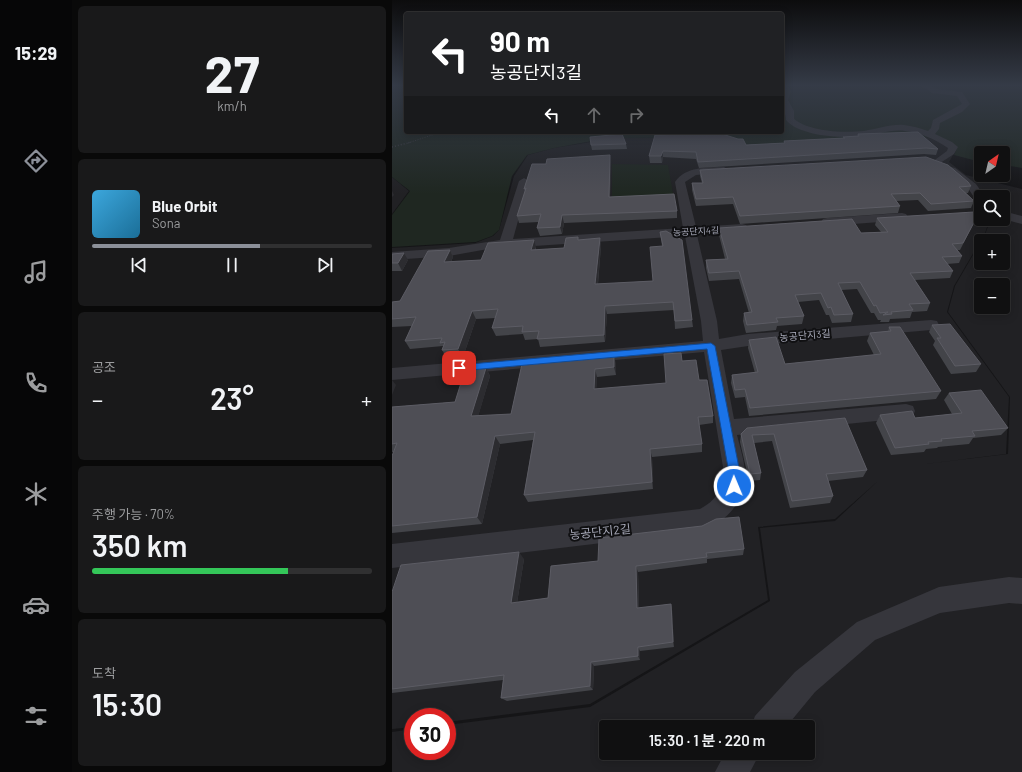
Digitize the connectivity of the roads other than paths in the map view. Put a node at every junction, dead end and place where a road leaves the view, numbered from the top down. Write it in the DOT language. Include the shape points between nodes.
graph roads {
  1 [pos="793,122"];
  2 [pos="936,122"];
  3 [pos="929,135"];
  4 [pos="733,170"];
  5 [pos="524,181"];
  6 [pos="976,190"];
  7 [pos="914,217"];
  8 [pos="1010,217"];
  9 [pos="1022,220"];
  10 [pos="817,223"];
  11 [pos="754,228"];
  12 [pos="690,232"];
  13 [pos="505,244"];
  14 [pos="392,256"];
  15 [pos="931,325"];
  16 [pos="711,346"];
  17 [pos="392,374"];
  18 [pos="906,411"];
  19 [pos="726,428"];
  20 [pos="392,556"];
  21 [pos="1022,591"];
  22 [pos="772,720"];
  23 [pos="740,760"];
  24 [pos="732,772"];
  1 -- 3 [label="street" via="799,126 851,135 903,128"];
  2 -- 3 [label="street" via="935,129"];
  3 -- 6 [label="street" via="953,147 950,152 932,161 967,181"];
  4 -- 12 [label="street, 농공단지2길" via="693,173 681,180"];
  5 -- 13 [label="street"];
  7 -- 10 [label="street"];
  8 -- 9 [label="street"];
  11 -- 12 [label="street, 농공단지4길"];
  12 -- 13 [label="street, 농공단지4길"];
  12 -- 16 [label="street, 농공단지2길" via="709,321"];
  13 -- 14 [label="street, 농공단지4길" via="449,252"];
  15 -- 16 [label="street, 농공단지3길" via="742,341"];
  16 -- 17 [label="street, 농공단지3길"];
  16 -- 19 [label="street, 농공단지2길"];
  18 -- 19 [label="street"];
  19 -- 20 [label="street, 농공단지2길" via="735,473 734,486 718,511 702,520"];
  21 -- 22 [label="street" via="1009,590 939,600 866,630 805,682"];
  23 -- 24 [label="street"];
}
